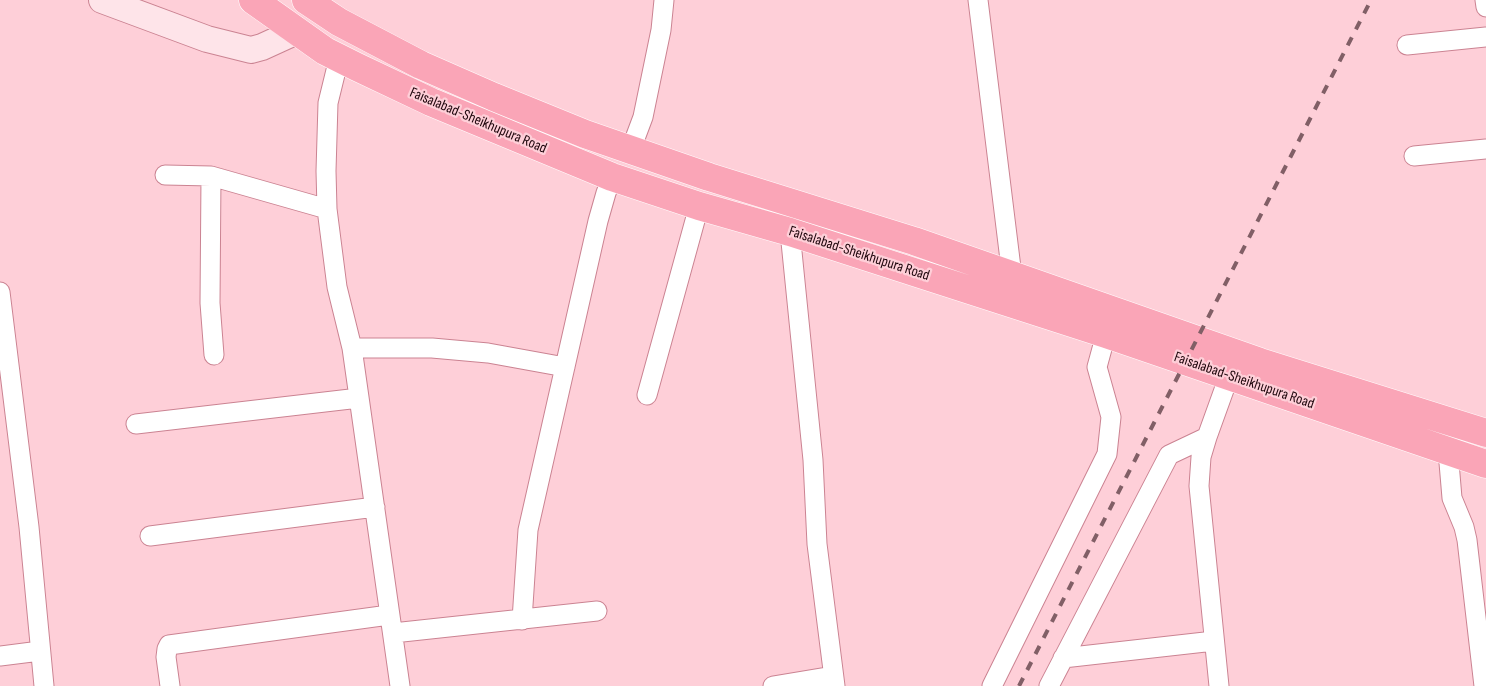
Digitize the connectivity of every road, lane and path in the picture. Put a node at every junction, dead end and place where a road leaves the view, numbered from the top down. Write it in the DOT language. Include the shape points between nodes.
graph roads {
  1 [pos="102,0"];
  2 [pos="253,0"];
  3 [pos="306,0"];
  4 [pos="664,0"];
  5 [pos="978,0"];
  6 [pos="1486,0"];
  7 [pos="1486,7"];
  8 [pos="339,22"];
  9 [pos="297,31"];
  10 [pos="1486,38"];
  11 [pos="1407,45"];
  12 [pos="332,55"];
  13 [pos="631,149"];
  14 [pos="1486,149"];
  15 [pos="1414,156"];
  16 [pos="165,175"];
  17 [pos="211,176"];
  18 [pos="612,178"];
  19 [pos="699,206"];
  20 [pos="326,209"];
  21 [pos="790,232"];
  22 [pos="1012,276"];
  23 [pos="0,292"];
  24 [pos="1106,334"];
  25 [pos="352,348"];
  26 [pos="214,355"];
  27 [pos="565,367"];
  28 [pos="1229,376"];
  29 [pos="647,395"];
  30 [pos="359,398"];
  31 [pos="136,424"];
  32 [pos="1486,433"];
  33 [pos="1207,437"];
  34 [pos="1448,451"];
  35 [pos="1486,464"];
  36 [pos="375,508"];
  37 [pos="150,536"];
  38 [pos="597,612"];
  39 [pos="522,620"];
  40 [pos="391,624"];
  41 [pos="1214,641"];
  42 [pos="40,651"];
  43 [pos="0,656"];
  44 [pos="1063,658"];
  45 [pos="834,681"];
  46 [pos="44,686"];
  47 [pos="170,686"];
  48 [pos="400,686"];
  49 [pos="773,686"];
  50 [pos="992,686"];
  51 [pos="1049,686"];
  52 [pos="1219,686"];
  53 [pos="1484,686"];
  1 -- 9 [label="main road" via="207,39 251,50"];
  2 -- 9 [label="highway, Faisalabad-Sheikhupura Road"];
  3 -- 8 [label="highway, Faisalabad-Sheikhupura Road"];
  4 -- 13 [label="street" via="644,118"];
  5 -- 22 [label="street"];
  6 -- 7 [label="street"];
  8 -- 12 [label="highway"];
  8 -- 13 [label="highway, Faisalabad-Sheikhupura Road" via="422,65 494,97 584,134"];
  9 -- 12 [label="highway, Faisalabad-Sheikhupura Road"];
  10 -- 11 [label="street"];
  12 -- 18 [label="highway, Faisalabad-Sheikhupura Road" via="431,102"];
  12 -- 20 [label="street"];
  13 -- 22 [label="highway, Faisalabad-Sheikhupura Road"];
  14 -- 15 [label="street"];
  16 -- 17 [label="street"];
  17 -- 20 [label="street"];
  17 -- 26 [label="street" via="210,303"];
  18 -- 19 [label="highway, Faisalabad-Sheikhupura Road"];
  18 -- 27 [label="street" via="598,221"];
  19 -- 21 [label="highway, Faisalabad-Sheikhupura Road"];
  19 -- 29 [label="street"];
  20 -- 25 [label="street" via="337,287"];
  21 -- 24 [label="highway, Faisalabad-Sheikhupura Road"];
  21 -- 45 [label="street" via="814,460 816,544"];
  22 -- 32 [label="highway, Faisalabad-Sheikhupura Road" via="1260,362"];
  23 -- 42 [label="street" via="29,527"];
  24 -- 28 [label="highway, Faisalabad-Sheikhupura Road"];
  24 -- 50 [label="street" via="1097,367 1111,417 1108,454"];
  25 -- 27 [label="street" via="432,348 479,352"];
  25 -- 30 [label="street"];
  27 -- 39 [label="street" via="528,530"];
  28 -- 33 [label="street"];
  28 -- 34 [label="highway, Faisalabad-Sheikhupura Road"];
  30 -- 31 [label="street"];
  30 -- 36 [label="street"];
  33 -- 41 [label="street" via="1201,457 1199,486"];
  33 -- 44 [label="street" via="1169,455"];
  34 -- 35 [label="highway, Faisalabad-Sheikhupura Road"];
  34 -- 53 [label="street" via="1452,498 1466,540"];
  36 -- 37 [label="street"];
  36 -- 40 [label="street"];
  38 -- 39 [label="street"];
  39 -- 40 [label="street"];
  40 -- 47 [label="street" via="169,645 166,657"];
  40 -- 48 [label="street"];
  41 -- 44 [label="street"];
  41 -- 52 [label="street"];
  42 -- 43 [label="street"];
  42 -- 46 [label="street"];
  44 -- 51 [label="street"];
  45 -- 49 [label="street"];
}
